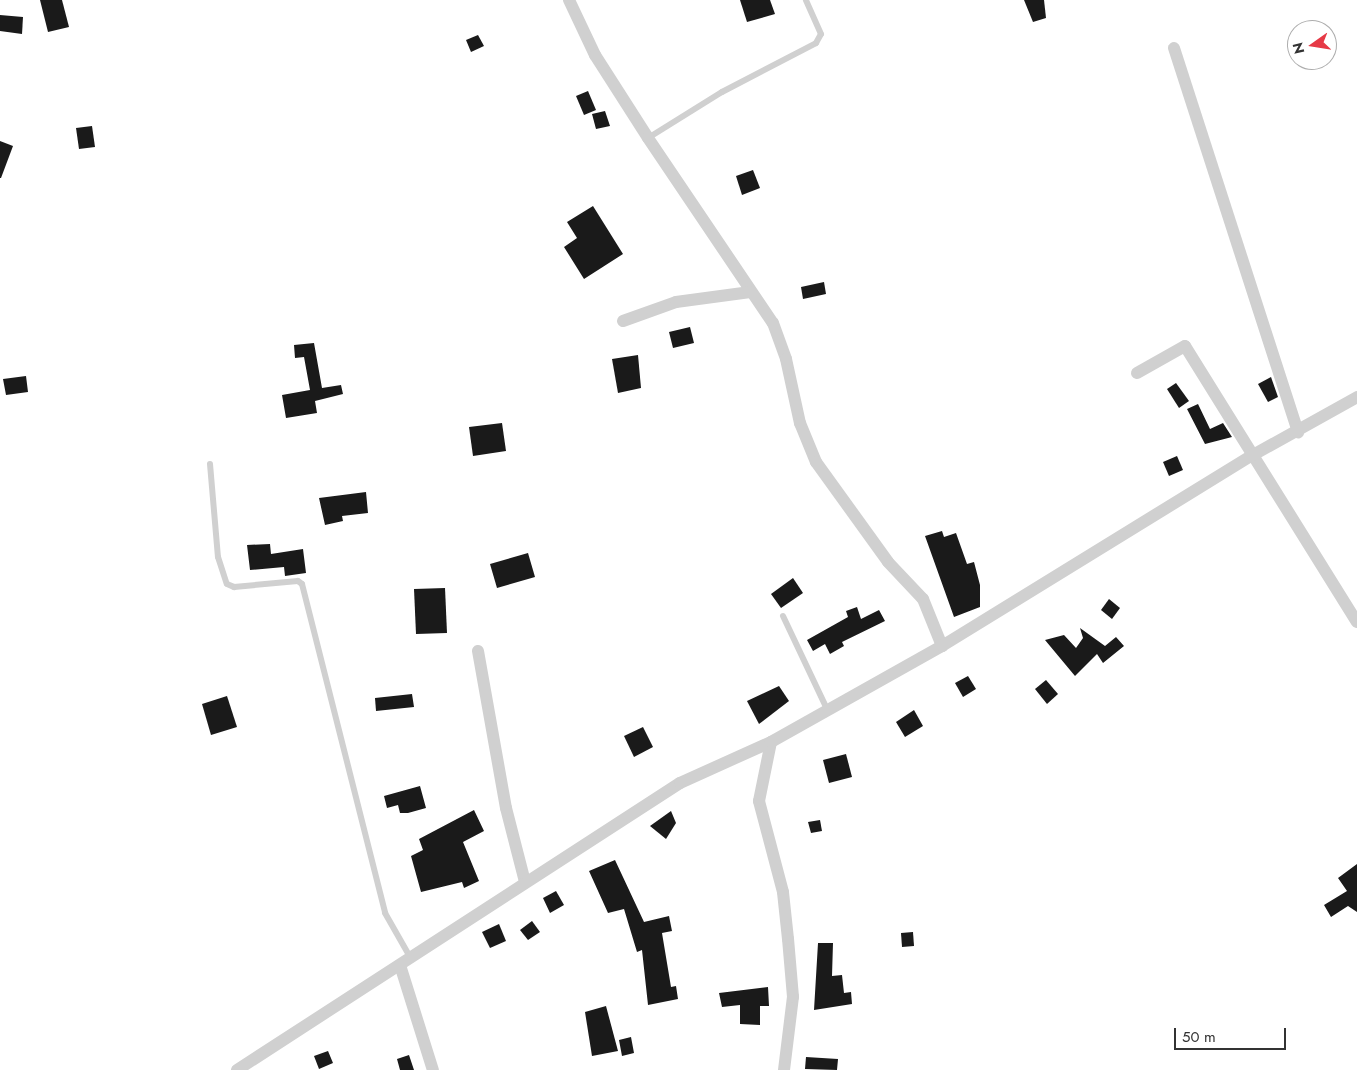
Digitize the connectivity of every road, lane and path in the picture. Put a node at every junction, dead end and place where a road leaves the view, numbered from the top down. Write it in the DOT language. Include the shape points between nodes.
graph roads {
  1 [pos="569,0"];
  2 [pos="806,0"];
  3 [pos="1174,48"];
  4 [pos="648,138"];
  5 [pos="750,292"];
  6 [pos="623,322"];
  7 [pos="1137,374"];
  8 [pos="1357,397"];
  9 [pos="1298,433"];
  10 [pos="1253,455"];
  11 [pos="210,464"];
  12 [pos="783,616"];
  13 [pos="1357,622"];
  14 [pos="942,646"];
  15 [pos="478,651"];
  16 [pos="827,708"];
  17 [pos="771,742"];
  18 [pos="525,882"];
  19 [pos="405,961"];
  20 [pos="237,1070"];
  21 [pos="433,1070"];
  22 [pos="784,1070"];
  1 -- 4 [label="street" via="595,54"];
  2 -- 4 [label="lane" via="822,34 816,44 722,92"];
  3 -- 9 [label="street"];
  4 -- 5 [label="street"];
  5 -- 6 [label="street" via="676,302"];
  5 -- 14 [label="street" via="781,342 800,423 816,462 888,562 922,599"];
  7 -- 10 [label="street" via="1185,346"];
  8 -- 9 [label="street"];
  9 -- 10 [label="street"];
  10 -- 13 [label="street"];
  10 -- 14 [label="street"];
  11 -- 19 [label="lane" via="218,556 227,584 234,588 298,581 302,584 385,913"];
  12 -- 16 [label="lane"];
  14 -- 16 [label="street"];
  15 -- 18 [label="street" via="506,808"];
  16 -- 17 [label="street"];
  17 -- 18 [label="street" via="680,783"];
  17 -- 22 [label="street" via="759,801 784,892 793,997"];
  18 -- 19 [label="street"];
  19 -- 20 [label="street"];
  19 -- 21 [label="street"];
}
